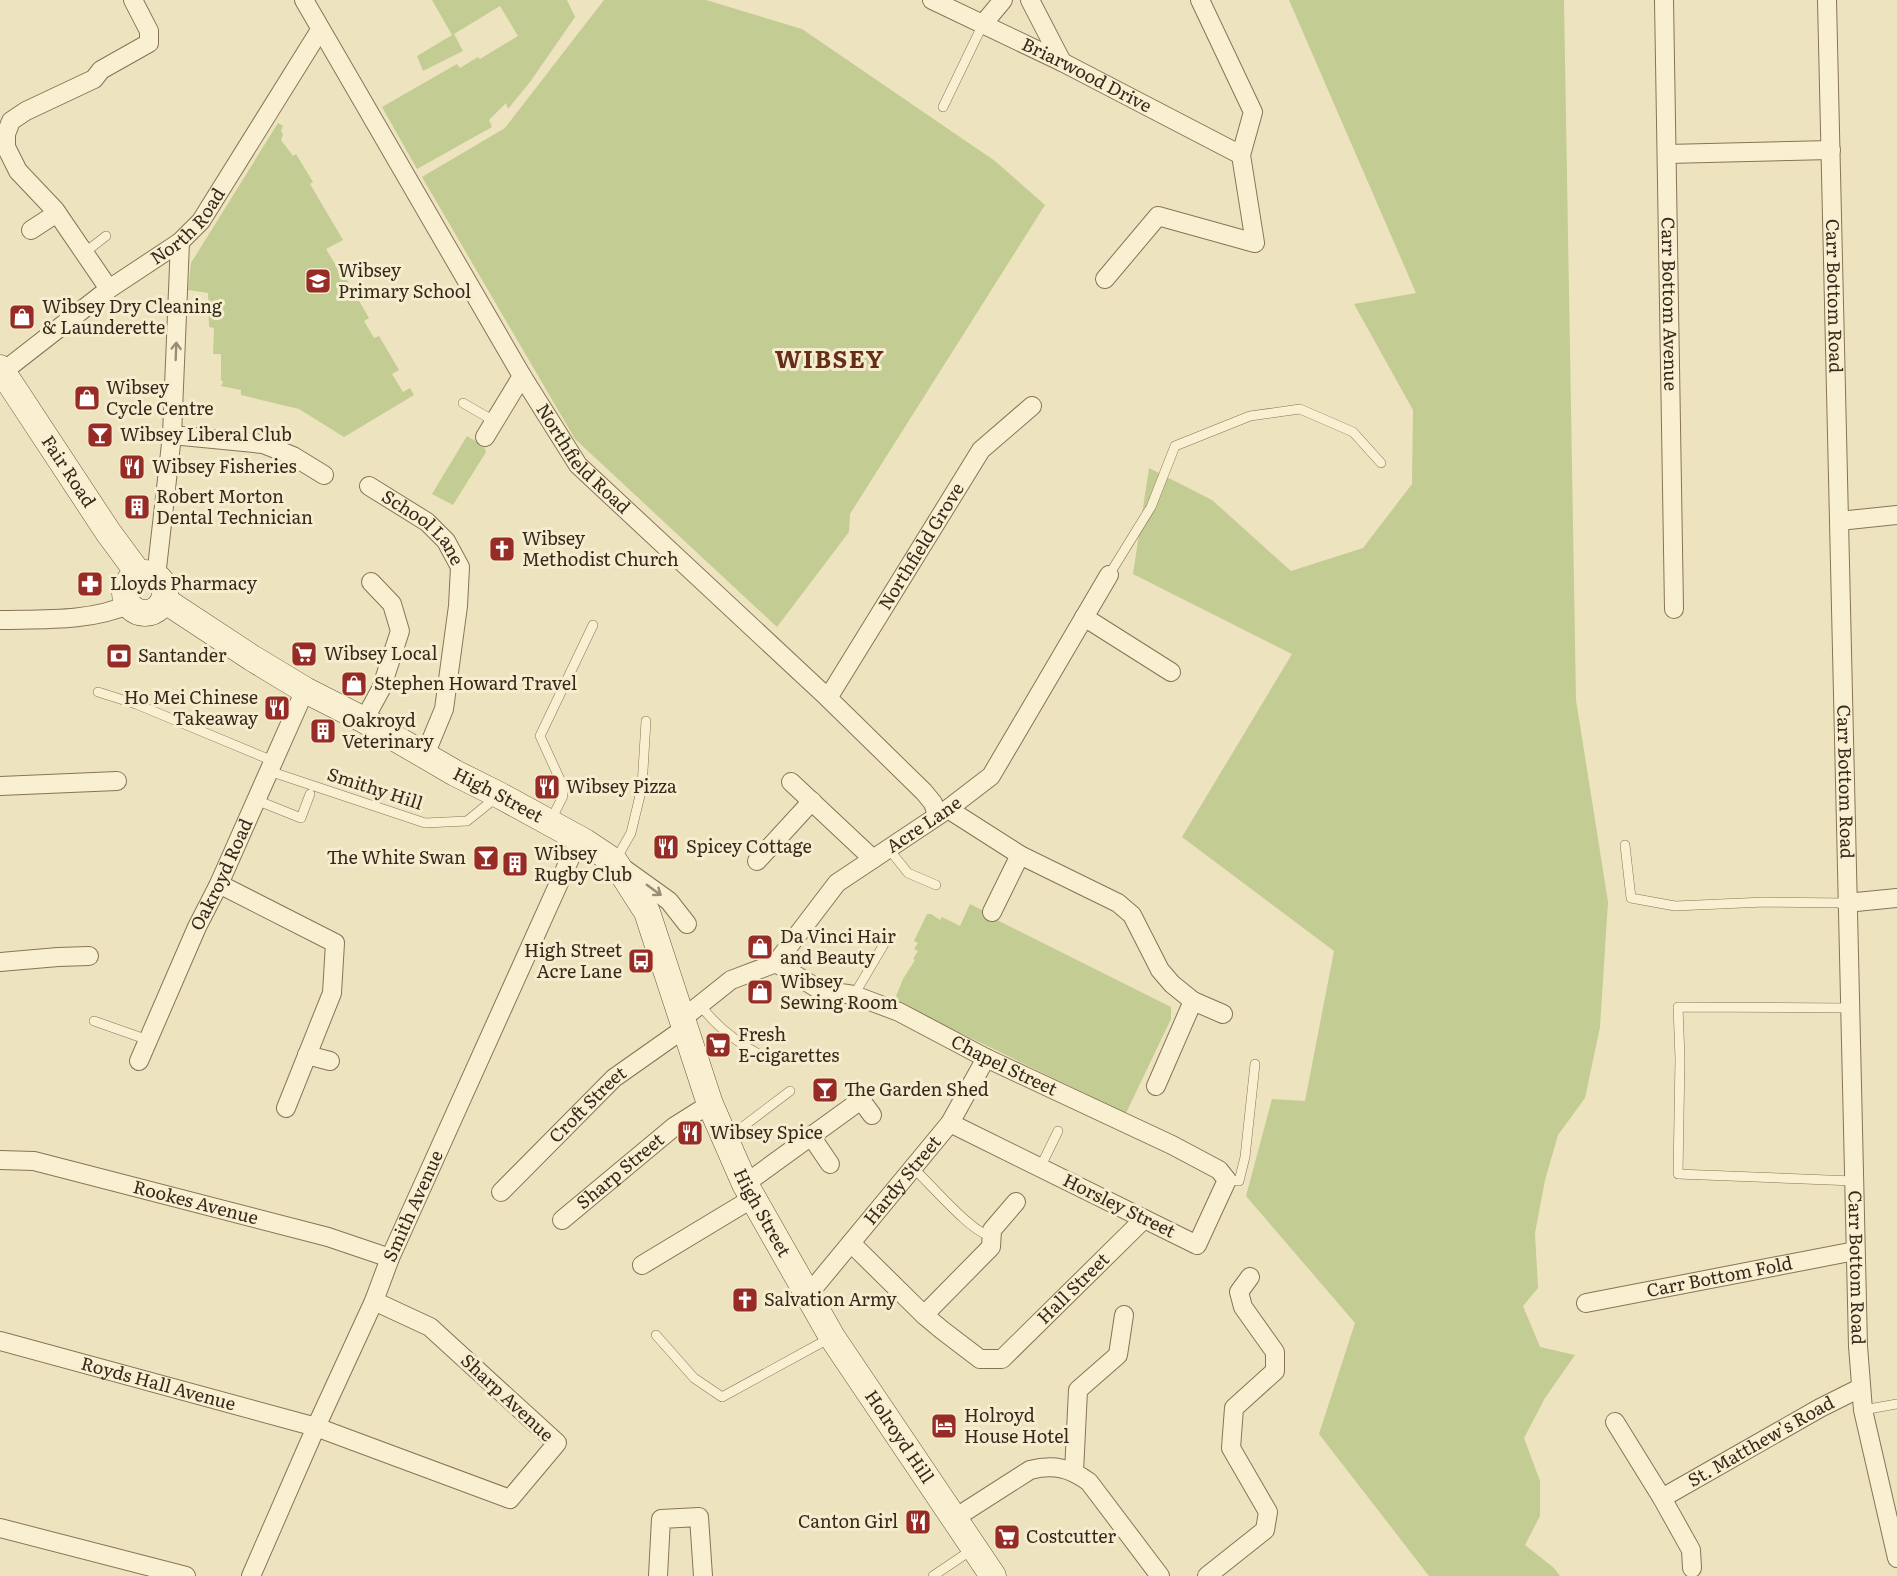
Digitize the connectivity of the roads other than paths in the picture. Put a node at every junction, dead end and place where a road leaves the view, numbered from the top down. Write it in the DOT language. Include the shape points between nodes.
graph roads {
  1 [pos="133,0"];
  2 [pos="932,0"];
  3 [pos="1003,0"];
  4 [pos="1030,0"];
  5 [pos="1200,0"];
  6 [pos="1664,0"];
  7 [pos="1827,0"];
  8 [pos="308,1"];
  9 [pos="983,24"];
  10 [pos="320,30"];
  11 [pos="1062,62"];
  12 [pos="944,107"];
  13 [pos="1831,150"];
  14 [pos="1667,154"];
  15 [pos="1241,155"];
  16 [pos="57,213"];
  17 [pos="31,230"];
  18 [pos="106,236"];
  19 [pos="180,242"];
  20 [pos="84,253"];
  21 [pos="1105,279"];
  22 [pos="109,289"];
  23 [pos="1,371"];
  24 [pos="522,376"];
  25 [pos="463,403"];
  26 [pos="1032,406"];
  27 [pos="490,429"];
  28 [pos="172,435"];
  29 [pos="1381,463"];
  30 [pos="324,475"];
  31 [pos="369,486"];
  32 [pos="1897,515"];
  33 [pos="1839,521"];
  34 [pos="1109,575"];
  35 [pos="371,582"];
  36 [pos="153,584"];
  37 [pos="129,604"];
  38 [pos="1674,609"];
  39 [pos="1084,616"];
  40 [pos="0,620"];
  41 [pos="593,626"];
  42 [pos="1171,672"];
  43 [pos="305,690"];
  44 [pos="98,692"];
  45 [pos="828,698"];
  46 [pos="364,720"];
  47 [pos="646,722"];
  48 [pos="425,755"];
  49 [pos="271,766"];
  50 [pos="117,781"];
  51 [pos="791,782"];
  52 [pos="0,786"];
  53 [pos="309,794"];
  54 [pos="499,795"];
  55 [pos="256,800"];
  56 [pos="812,801"];
  57 [pos="943,812"];
  58 [pos="550,823"];
  59 [pos="585,842"];
  60 [pos="1625,845"];
  61 [pos="888,848"];
  62 [pos="1020,855"];
  63 [pos="873,859"];
  64 [pos="757,861"];
  65 [pos="615,862"];
  66 [pos="219,884"];
  67 [pos="936,885"];
  68 [pos="1897,898"];
  69 [pos="1846,903"];
  70 [pos="992,912"];
  71 [pos="687,924"];
  72 [pos="887,939"];
  73 [pos="88,956"];
  74 [pos="0,962"];
  75 [pos="776,963"];
  76 [pos="854,995"];
  77 [pos="1193,1000"];
  78 [pos="1850,1008"];
  79 [pos="1223,1014"];
  80 [pos="689,1017"];
  81 [pos="94,1022"];
  82 [pos="148,1040"];
  83 [pos="307,1055"];
  84 [pos="986,1058"];
  85 [pos="139,1061"];
  86 [pos="330,1061"];
  87 [pos="776,1063"];
  88 [pos="1255,1064"];
  89 [pos="1156,1086"];
  90 [pos="790,1091"];
  91 [pos="710,1104"];
  92 [pos="286,1108"];
  93 [pos="872,1115"];
  94 [pos="950,1123"];
  95 [pos="1058,1131"];
  96 [pos="811,1136"];
  97 [pos="725,1140"];
  98 [pos="0,1160"];
  99 [pos="830,1164"];
  100 [pos="913,1167"];
  101 [pos="1041,1168"];
  102 [pos="1227,1180"];
  103 [pos="1854,1180"];
  104 [pos="749,1191"];
  105 [pos="501,1192"];
  106 [pos="1016,1202"];
  107 [pos="1144,1219"];
  108 [pos="562,1220"];
  109 [pos="992,1236"];
  110 [pos="851,1243"];
  111 [pos="1855,1251"];
  112 [pos="390,1258"];
  113 [pos="642,1265"];
  114 [pos="1250,1277"];
  115 [pos="807,1296"];
  116 [pos="374,1301"];
  117 [pos="1586,1303"];
  118 [pos="924,1316"];
  119 [pos="1124,1316"];
  120 [pos="656,1335"];
  121 [pos="832,1337"];
  122 [pos="0,1341"];
  123 [pos="1860,1388"];
  124 [pos="1897,1404"];
  125 [pos="1863,1410"];
  126 [pos="1615,1422"];
  127 [pos="315,1427"];
  128 [pos="1074,1472"];
  129 [pos="1662,1498"];
  130 [pos="955,1518"];
  131 [pos="0,1528"];
  132 [pos="974,1548"];
  133 [pos="1897,1558"];
  134 [pos="1692,1568"];
  135 [pos="186,1576"];
  136 [pos="251,1576"];
  137 [pos="658,1576"];
  138 [pos="703,1576"];
  139 [pos="933,1576"];
  140 [pos="993,1576"];
  141 [pos="1160,1576"];
  142 [pos="1207,1576"];
  1 -- 16 [label="street" via="149,31 149,43 101,70 94,80 26,111 11,121 6,134 6,147 18,171"];
  2 -- 9 [label="street, Briarwood Drive"];
  3 -- 9 [label="street"];
  4 -- 11 [label="street"];
  5 -- 15 [label="street" via="1253,112"];
  6 -- 14 [label="street, Carr Bottom Avenue"];
  7 -- 13 [label="street, Carr Bottom Road"];
  8 -- 10 [label="street, Northfield Road"];
  9 -- 11 [label="street, Briarwood Drive"];
  9 -- 12 [label="lane"];
  10 -- 19 [label="street, North Road" via="201,221"];
  10 -- 24 [label="street, Northfield Road"];
  11 -- 15 [label="street, Briarwood Drive"];
  13 -- 14 [label="street"];
  13 -- 33 [label="street, Carr Bottom Road"];
  14 -- 38 [label="street, Carr Bottom Avenue"];
  15 -- 21 [label="street" via="1256,243 1158,216"];
  16 -- 17 [label="street"];
  16 -- 20 [label="street"];
  18 -- 20 [label="lane"];
  19 -- 22 [label="street, North Road"];
  28 -- 19 [label="street, one-way"];
  20 -- 22 [label="street"];
  22 -- 23 [label="street, North Road"];
  23 -- 36 [label="main road, Fair Road" via="108,532"];
  24 -- 27 [label="street"];
  24 -- 45 [label="street, Northfield Road" via="578,465"];
  25 -- 27 [label="lane"];
  26 -- 45 [label="street, Northfield Grove" via="981,450"];
  28 -- 30 [label="street" via="263,444"];
  28 -- 36 [label="street"];
  29 -- 34 [label="lane" via="1353,432 1300,409 1251,416 1175,446 1151,507"];
  31 -- 48 [label="street, School Lane" via="427,522 446,541 460,567 444,709"];
  32 -- 33 [label="street"];
  33 -- 69 [label="street, Carr Bottom Road"];
  34 -- 39 [label="street, Acre Lane"];
  35 -- 46 [label="street" via="392,604 400,631 381,689"];
  36 -- 37 [label="main road" via="132,578 126,589"];
  36 -- 37 [label="main road" via="155,610 136,610"];
  36 -- 43 [label="main road, High Street" via="252,658"];
  37 -- 40 [label="street" via="105,614"];
  39 -- 42 [label="street"];
  39 -- 57 [label="street, Acre Lane" via="991,776"];
  41 -- 58 [label="lane" via="540,736 562,784 563,796"];
  43 -- 46 [label="main road, High Street"];
  43 -- 49 [label="street, Oakroyd Road"];
  44 -- 49 [label="lane, Smithy Hill" via="136,704"];
  45 -- 57 [label="street, Northfield Road"];
  46 -- 48 [label="main road, High Street"];
  47 -- 65 [label="lane" via="642,787 631,833"];
  48 -- 54 [label="main road, High Street"];
  49 -- 54 [label="lane, Smithy Hill" via="425,823 467,821"];
  49 -- 55 [label="street, Oakroyd Road"];
  50 -- 52 [label="street"];
  51 -- 56 [label="street"];
  53 -- 55 [label="lane" via="302,818"];
  54 -- 58 [label="main road, High Street"];
  55 -- 66 [label="street, Oakroyd Road"];
  56 -- 63 [label="street"];
  56 -- 64 [label="street"];
  57 -- 61 [label="street, Acre Lane"];
  57 -- 62 [label="street"];
  58 -- 59 [label="main road, High Street"];
  59 -- 65 [label="main road, High Street"];
  59 -- 112 [label="street, Smith Avenue" via="572,854"];
  60 -- 69 [label="lane" via="1631,898 1675,906"];
  61 -- 63 [label="street, Acre Lane"];
  61 -- 67 [label="lane" via="908,873"];
  62 -- 70 [label="street"];
  62 -- 77 [label="street" via="1118,903 1132,915 1160,970"];
  63 -- 75 [label="street, Acre Lane" via="837,883"];
  65 -- 71 [label="street, High Street, one-way" via="669,902"];
  65 -- 80 [label="main road, High Street" via="648,912"];
  66 -- 82 [label="street, Oakroyd Road"];
  66 -- 83 [label="street" via="335,943 332,993"];
  68 -- 69 [label="street"];
  69 -- 78 [label="street, Carr Bottom Road"];
  72 -- 76 [label="lane"];
  73 -- 74 [label="street"];
  75 -- 76 [label="street, Chapel Street" via="820,990"];
  75 -- 80 [label="street" via="731,980"];
  76 -- 84 [label="street, Chapel Street" via="900,1012"];
  77 -- 79 [label="street"];
  77 -- 89 [label="street"];
  78 -- 103 [label="street, Carr Bottom Road"];
  78 -- 103 [label="lane" via="1678,1007 1678,1174"];
  80 -- 87 [label="lane" via="714,1023"];
  80 -- 91 [label="main road, High Street"];
  80 -- 105 [label="street, Croft Street" via="614,1078"];
  81 -- 82 [label="lane"];
  82 -- 85 [label="street, Oakroyd Road"];
  83 -- 86 [label="street"];
  83 -- 92 [label="street"];
  84 -- 94 [label="street, Hardy Street"];
  84 -- 102 [label="street, Chapel Street" via="1172,1144 1219,1170"];
  88 -- 102 [label="lane" via="1245,1157 1239,1181"];
  90 -- 97 [label="lane"];
  91 -- 97 [label="main road, High Street"];
  91 -- 108 [label="street, Sharp Street" via="675,1126"];
  93 -- 96 [label="street" via="861,1100"];
  94 -- 100 [label="street, Hardy Street"];
  94 -- 101 [label="street, Horsley Street"];
  95 -- 101 [label="lane, Horsley Street"];
  96 -- 99 [label="street"];
  96 -- 104 [label="street"];
  97 -- 104 [label="main road, High Street"];
  98 -- 112 [label="street, Rookes Avenue" via="34,1161 328,1236"];
  100 -- 109 [label="lane" via="967,1222 984,1236"];
  100 -- 110 [label="street, Hardy Street"];
  101 -- 107 [label="street, Horsley Street"];
  102 -- 107 [label="street, Horsley Street" via="1197,1245"];
  103 -- 111 [label="street, Carr Bottom Road"];
  104 -- 113 [label="street"];
  104 -- 115 [label="main road, High Street"];
  106 -- 109 [label="street" via="992,1230"];
  107 -- 118 [label="street, Hall Street" via="1002,1359 980,1359"];
  109 -- 118 [label="street" via="991,1247"];
  110 -- 115 [label="street, Hardy Street"];
  110 -- 118 [label="street"];
  111 -- 117 [label="street, Carr Bottom Fold"];
  111 -- 123 [label="street, Carr Bottom Road"];
  112 -- 116 [label="street, Smith Avenue"];
  114 -- 142 [label="street" via="1239,1292 1243,1307 1275,1352 1275,1371 1234,1408 1231,1448 1268,1512 1265,1530"];
  115 -- 121 [label="main road, Holroyd Hill"];
  116 -- 127 [label="street, Smith Avenue"];
  116 -- 127 [label="street, Sharp Avenue" via="430,1327 557,1443 510,1499"];
  119 -- 128 [label="street" via="1118,1355 1078,1390"];
  120 -- 121 [label="lane" via="694,1378 722,1397"];
  121 -- 130 [label="main road, Holroyd Hill"];
  122 -- 127 [label="street, Royds Hall Avenue"];
  123 -- 125 [label="street, Carr Bottom Road"];
  123 -- 129 [label="street, St. Matthew's Road"];
  124 -- 125 [label="lane"];
  125 -- 133 [label="street, Carr Bottom Road"];
  126 -- 129 [label="street"];
  127 -- 136 [label="street, Smith Avenue"];
  128 -- 130 [label="street" via="1057,1466 1030,1470"];
  128 -- 141 [label="street" via="1089,1482"];
  129 -- 134 [label="street" via="1691,1550"];
  130 -- 132 [label="main road, Holroyd Hill"];
  131 -- 135 [label="street"];
  132 -- 139 [label="lane"];
  132 -- 140 [label="main road, Holroyd Hill"];
  137 -- 138 [label="street" via="661,1519 699,1517"];
}
